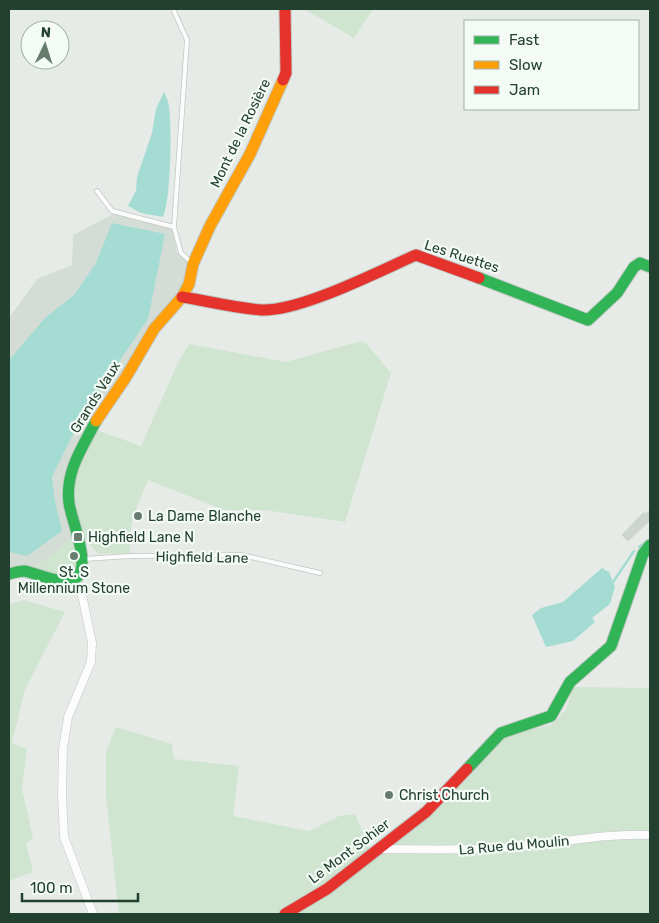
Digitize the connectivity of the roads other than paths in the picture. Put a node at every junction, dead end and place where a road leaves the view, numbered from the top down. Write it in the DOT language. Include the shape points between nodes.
graph roads {
  1 [pos="173,9"];
  2 [pos="285,9"];
  3 [pos="96,191"];
  4 [pos="174,227"];
  5 [pos="192,264"];
  6 [pos="650,266"];
  7 [pos="182,297"];
  8 [pos="650,545"];
  9 [pos="84,559"];
  10 [pos="320,573"];
  11 [pos="9,574"];
  12 [pos="75,580"];
  13 [pos="650,835"];
  14 [pos="377,849"];
  15 [pos="93,914"];
  16 [pos="285,914"];
  1 -- 4 [label="lane" via="187,40"];
  2 -- 5 [label="street, Mont de la Rosière" via="286,73 250,154"];
  3 -- 4 [label="lane" via="112,210"];
  4 -- 5 [label="lane" via="181,253"];
  5 -- 7 [label="street, Grands Vaux" via="189,284"];
  6 -- 7 [label="street, Les Ruettes" via="640,263 634,267 617,293 588,320 416,255 322,295 274,309 246,308"];
  7 -- 9 [label="street, Grands Vaux" via="154,329 98,417 71,470 69,504"];
  8 -- 14 [label="street, Le Mont Sohier" via="643,554 610,646 570,682 551,716 501,733 426,812"];
  9 -- 10 [label="lane, Highfield Lane" via="242,556"];
  9 -- 12 [label="street"];
  11 -- 12 [label="street" via="22,571 65,582"];
  12 -- 15 [label="street" via="82,595 92,643 91,662 68,717 63,749 62,802 64,837"];
  13 -- 14 [label="street, La Rue du Moulin" via="621,834 462,850"];
  14 -- 16 [label="street, Le Mont Sohier" via="327,889"];
}
